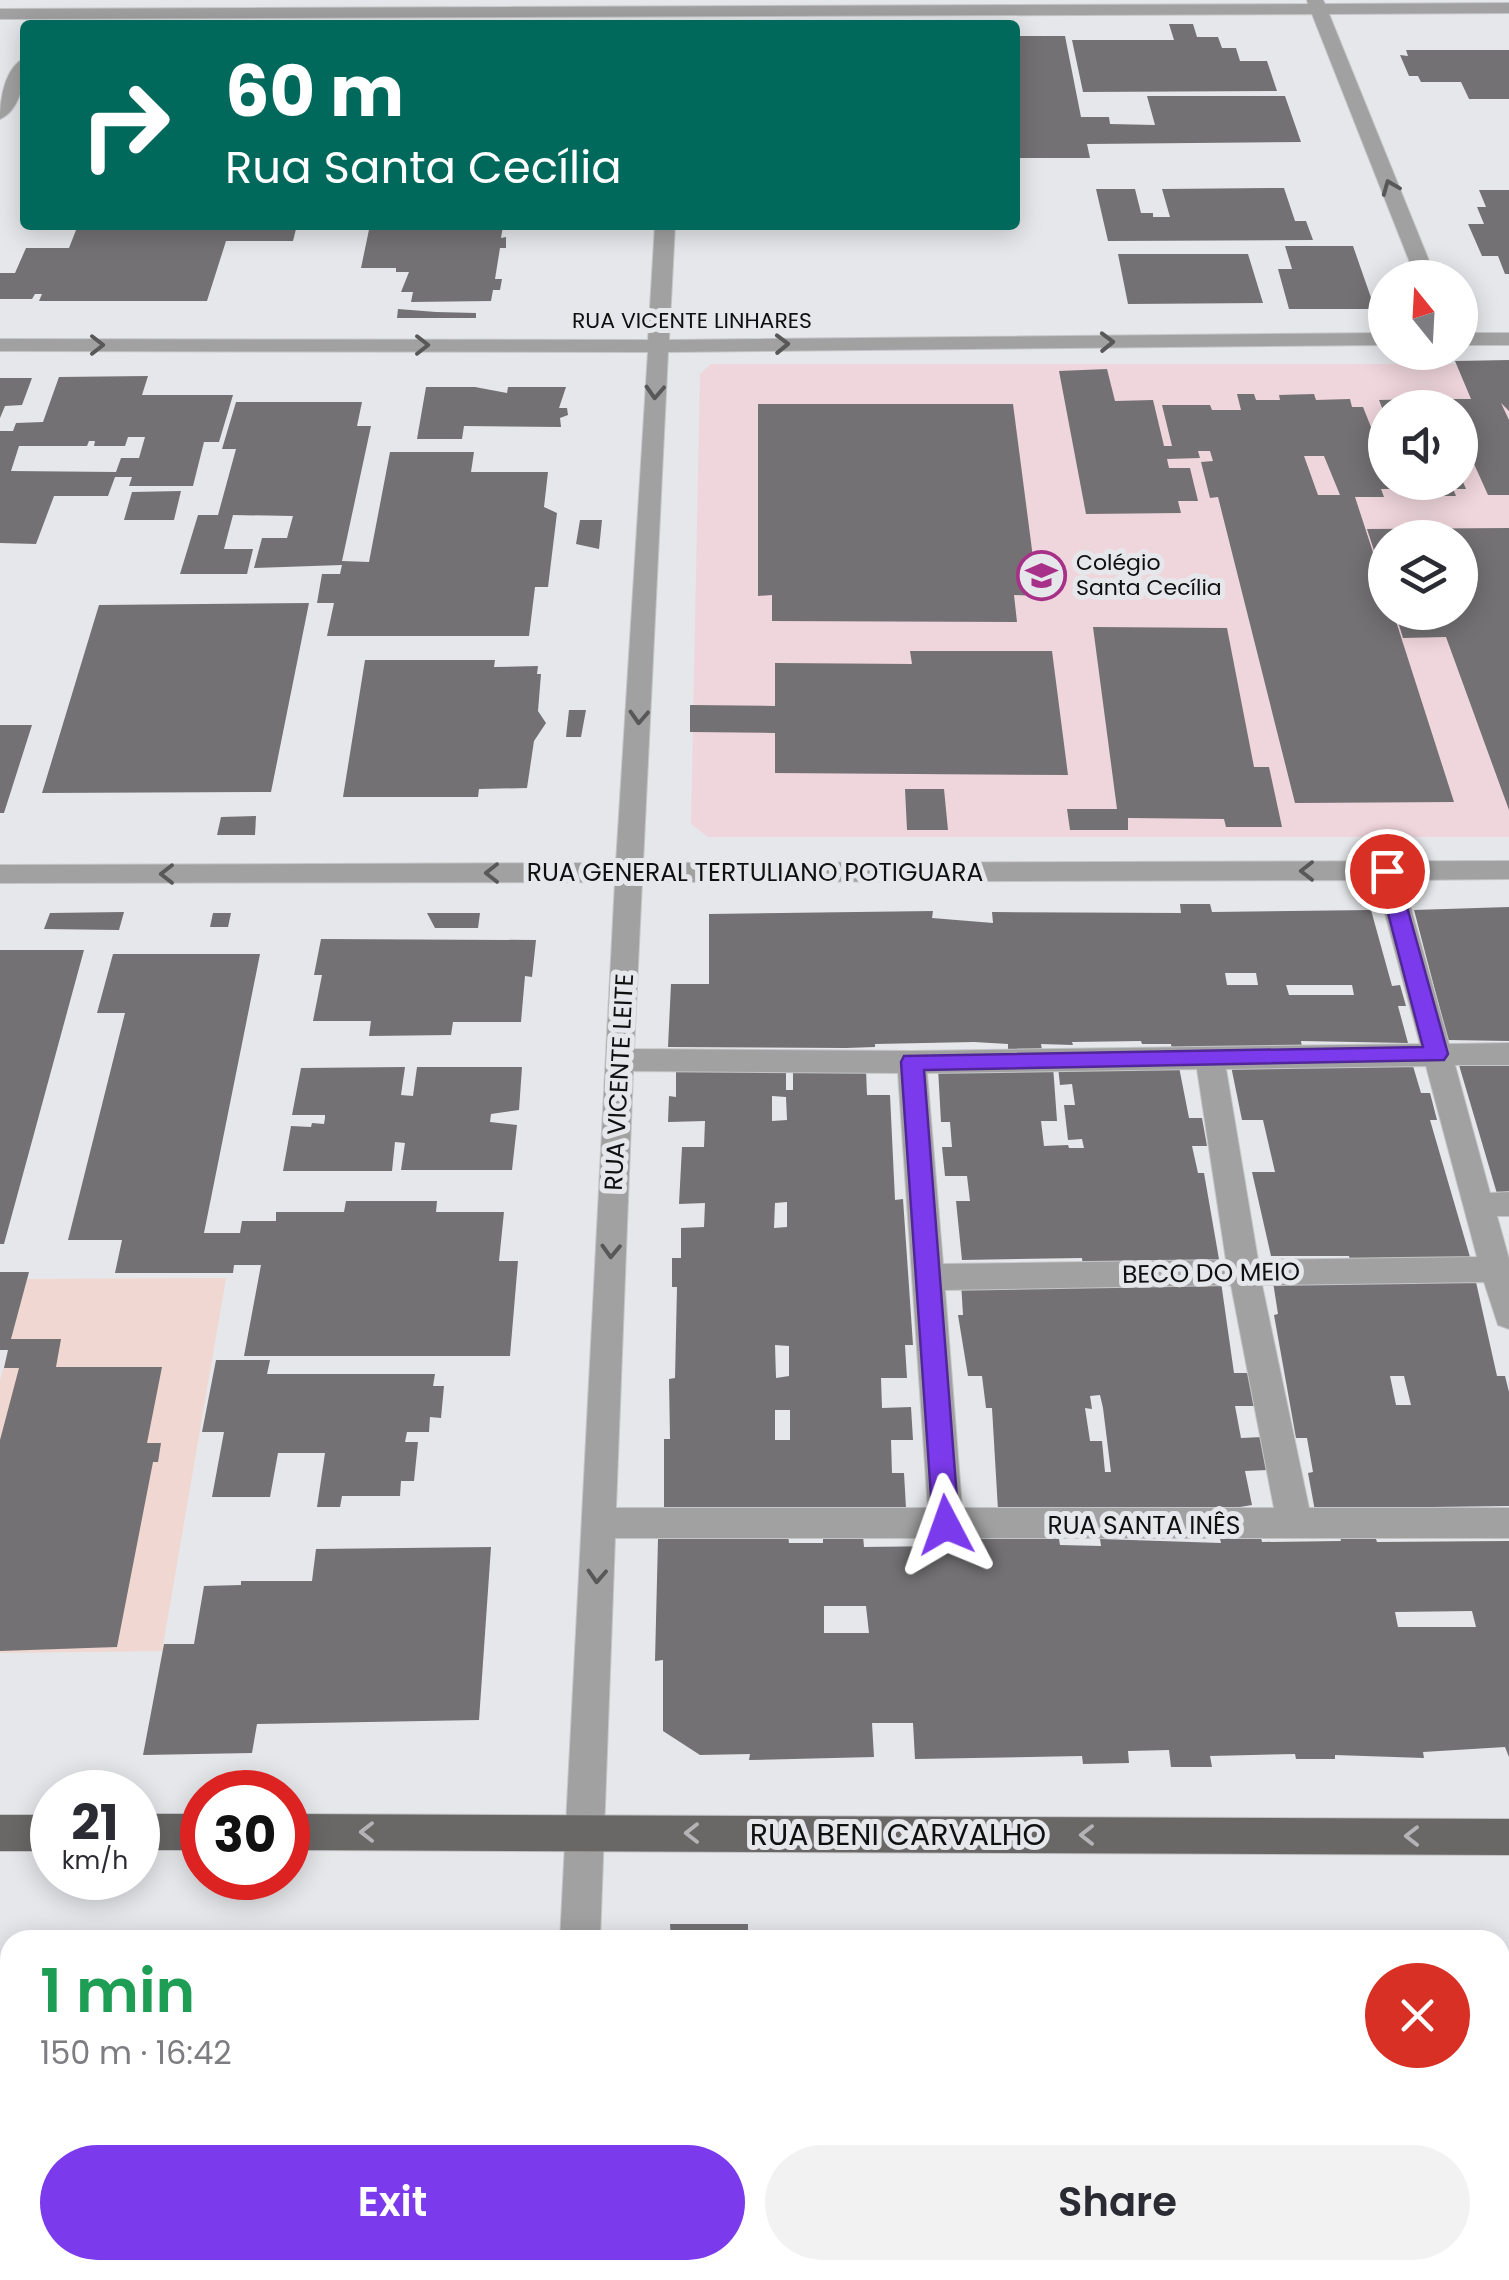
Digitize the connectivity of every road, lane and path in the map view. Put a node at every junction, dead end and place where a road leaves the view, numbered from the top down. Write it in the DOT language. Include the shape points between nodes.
graph roads {
  1 [pos="1316,4"];
  2 [pos="1509,8"];
  3 [pos="678,12"];
  4 [pos="50,13"];
  5 [pos="0,14"];
  6 [pos="20,73"];
  7 [pos="0,114"];
  8 [pos="665,230"];
  9 [pos="1419,260"];
  10 [pos="1478,338"];
  11 [pos="1509,338"];
  12 [pos="1368,339"];
  13 [pos="0,345"];
  14 [pos="658,346"];
  15 [pos="1509,870"];
  16 [pos="1387,871"];
  17 [pos="631,872"];
  18 [pos="0,874"];
  19 [pos="1436,1054"];
  20 [pos="1509,1054"];
  21 [pos="1210,1059"];
  22 [pos="619,1060"];
  23 [pos="912,1062"];
  24 [pos="1509,1204"];
  25 [pos="1477,1205"];
  26 [pos="1494,1270"];
  27 [pos="1244,1272"];
  28 [pos="928,1277"];
  29 [pos="1509,1316"];
  30 [pos="599,1523"];
  31 [pos="1509,1523"];
  32 [pos="946,1525"];
  33 [pos="1296,1525"];
  34 [pos="30,1832"];
  35 [pos="310,1832"];
  36 [pos="585,1832"];
  37 [pos="0,1833"];
  38 [pos="1509,1836"];
  39 [pos="580,1930"];
  1 -- 2 [label="street"];
  1 -- 3 [label="street"];
  9 -- 1 [label="street, one-way"];
  3 -- 4 [label="street"];
  4 -- 5 [label="street"];
  6 -- 7 [label="street"];
  8 -- 14 [label="street, RUA VICENTE LEITE"];
  10 -- 11 [label="street"];
  14 -- 12 [label="street, RUA VICENTE LINHARES, one-way"];
  13 -- 14 [label="street, RUA VICENTE LINHARES, one-way"];
  14 -- 17 [label="street, RUA VICENTE LEITE, one-way"];
  15 -- 16 [label="street, RUA GENERAL TERTULIANO POTIGUARA"];
  16 -- 17 [label="street, RUA GENERAL TERTULIANO POTIGUARA, one-way"];
  16 -- 19 [label="street"];
  17 -- 18 [label="street, RUA GENERAL TERTULIANO POTIGUARA, one-way"];
  17 -- 22 [label="street, RUA VICENTE LEITE"];
  19 -- 20 [label="street"];
  19 -- 21 [label="street"];
  19 -- 25 [label="street"];
  21 -- 23 [label="street"];
  21 -- 27 [label="street"];
  22 -- 23 [label="street"];
  22 -- 30 [label="street, RUA VICENTE LEITE, one-way"];
  23 -- 28 [label="street"];
  24 -- 25 [label="street"];
  25 -- 26 [label="street"];
  26 -- 27 [label="street, BECO DO MEIO"];
  26 -- 29 [label="street"];
  27 -- 28 [label="street, BECO DO MEIO"];
  27 -- 33 [label="street"];
  28 -- 32 [label="street"];
  30 -- 32 [label="street, RUA SANTA INÊS"];
  30 -- 36 [label="street, RUA VICENTE LEITE, one-way"];
  31 -- 33 [label="street, RUA SANTA INÊS"];
  32 -- 33 [label="street, RUA SANTA INÊS"];
  34 -- 37 [label="main road"];
  36 -- 35 [label="main road, RUA BENI CARVALHO, one-way"];
  38 -- 36 [label="main road, RUA BENI CARVALHO, one-way"];
  36 -- 39 [label="street, RUA VICENTE LEITE"];
}
